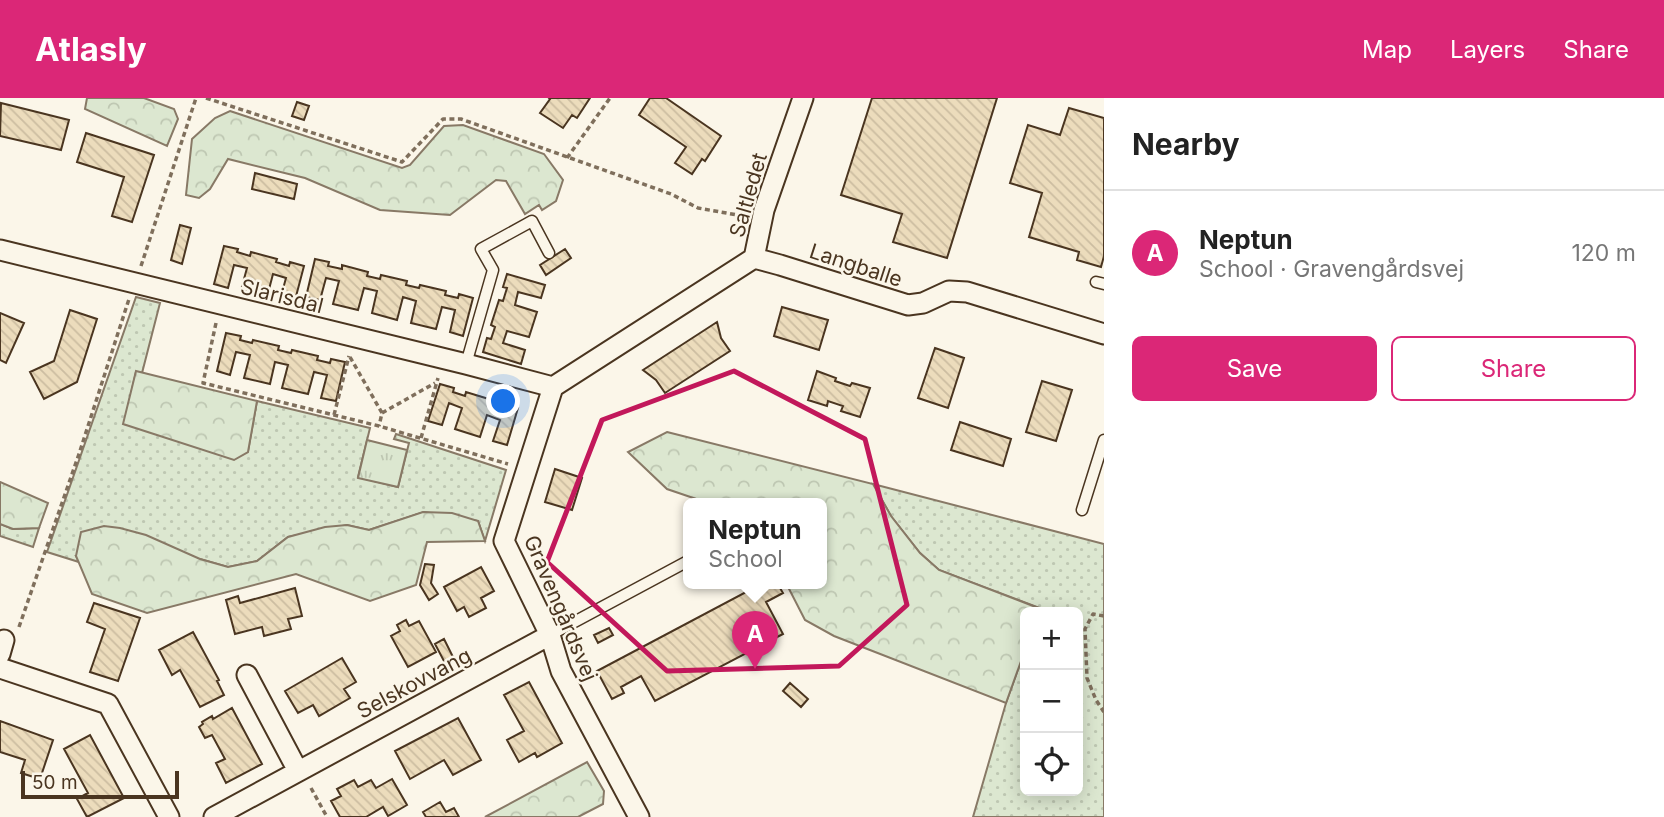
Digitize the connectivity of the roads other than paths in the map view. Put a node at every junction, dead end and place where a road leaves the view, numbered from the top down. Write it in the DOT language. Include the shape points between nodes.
graph roads {
  1 [pos="803,98"];
  2 [pos="0,250"];
  3 [pos="549,253"];
  4 [pos="754,258"];
  5 [pos="1104,332"];
  6 [pos="466,364"];
  7 [pos="553,387"];
  8 [pos="1104,440"];
  9 [pos="1082,510"];
  10 [pos="683,564"];
  11 [pos="551,635"];
  12 [pos="0,668"];
  13 [pos="247,675"];
  14 [pos="299,770"];
  15 [pos="169,817"];
  16 [pos="214,817"];
  17 [pos="639,817"];
  1 -- 4 [label="street, Saltledet" via="762,219"];
  2 -- 6 [label="street, Slarisdal" via="220,304 352,346"];
  3 -- 6 [label="lane" via="532,221 481,249 493,270"];
  4 -- 5 [label="street, Langballe" via="908,305 949,291 967,292"];
  4 -- 7 [label="street, Saltledet"];
  6 -- 7 [label="street, Slarisdal"];
  7 -- 11 [label="street, Gravengårdsvej" via="504,541"];
  8 -- 9 [label="lane"];
  10 -- 11 [label="lane"];
  11 -- 14 [label="street, Selskovvang"];
  11 -- 17 [label="street, Gravengårdsvej" via="561,671"];
  12 -- 15 [label="street" via="108,704"];
  13 -- 14 [label="street"];
  14 -- 16 [label="street, Selskovvang"];
}
